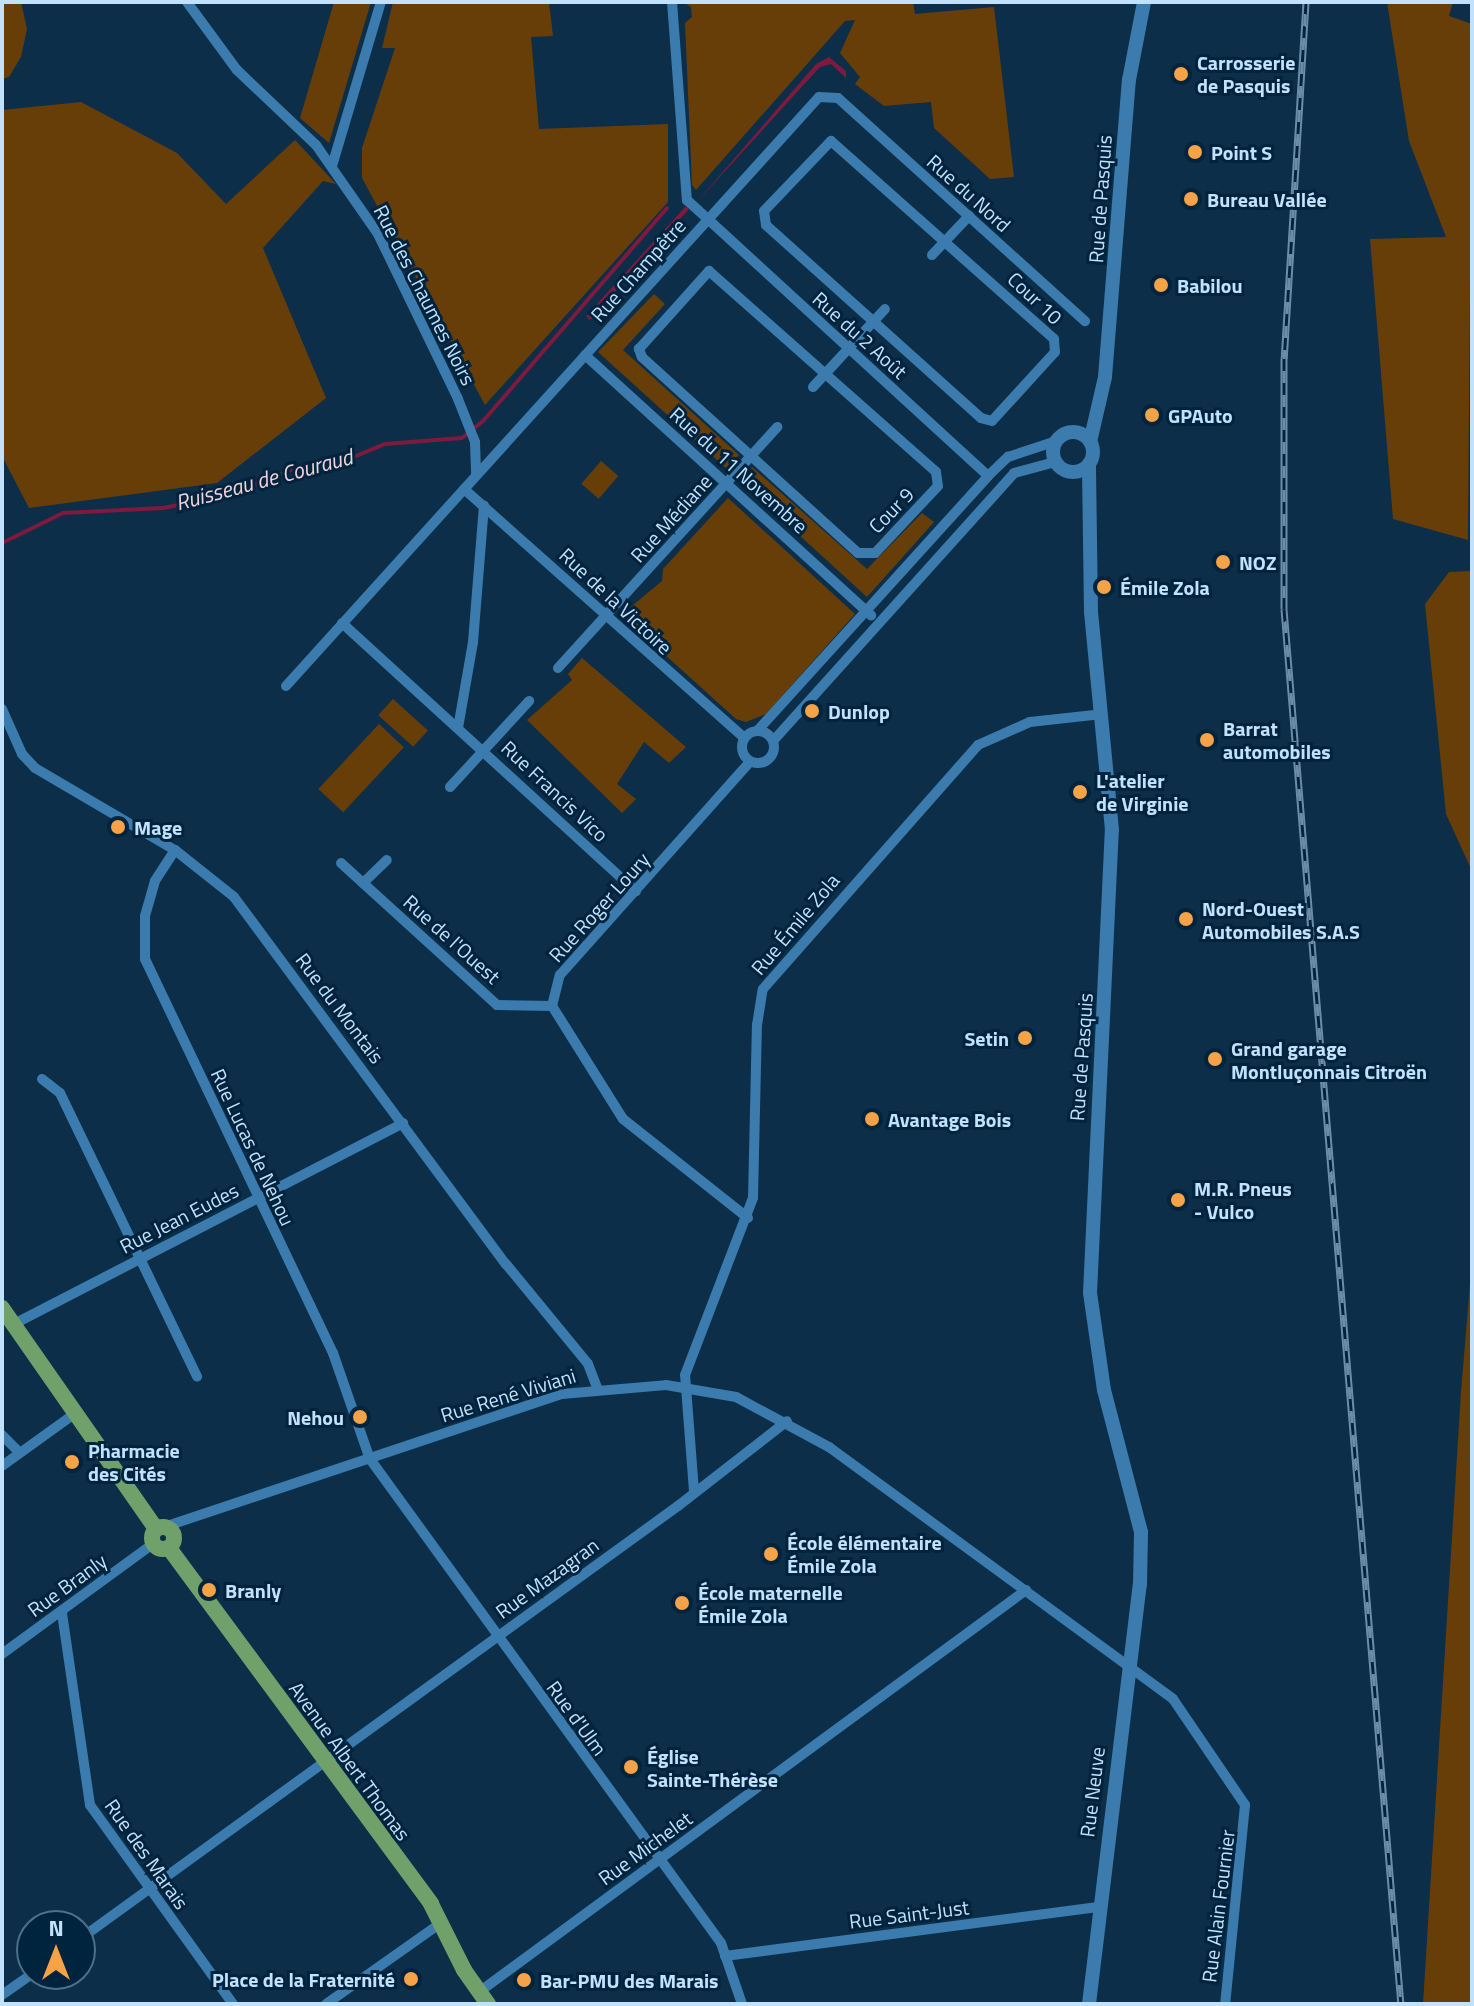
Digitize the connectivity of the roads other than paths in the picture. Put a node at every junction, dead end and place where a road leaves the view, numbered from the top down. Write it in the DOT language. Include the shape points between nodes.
graph roads {
  1 [pos="187,2"];
  2 [pos="381,2"];
  3 [pos="672,2"];
  4 [pos="1144,2"];
  5 [pos="828,94"];
  6 [pos="332,166"];
  7 [pos="969,216"];
  8 [pos="708,221"];
  9 [pos="946,241"];
  10 [pos="932,255"];
  11 [pos="885,309"];
  12 [pos="873,321"];
  13 [pos="1085,321"];
  14 [pos="848,348"];
  15 [pos="585,355"];
  16 [pos="826,372"];
  17 [pos="813,387"];
  18 [pos="1102,400"];
  19 [pos="777,427"];
  20 [pos="1074,432"];
  21 [pos="1056,441"];
  22 [pos="1090,442"];
  23 [pos="751,456"];
  24 [pos="1055,462"];
  25 [pos="1089,464"];
  26 [pos="1069,472"];
  27 [pos="476,474"];
  28 [pos="988,476"];
  29 [pos="726,483"];
  30 [pos="464,489"];
  31 [pos="484,505"];
  32 [pos="1092,526"];
  33 [pos="868,612"];
  34 [pos="605,616"];
  35 [pos="877,622"];
  36 [pos="342,623"];
  37 [pos="558,668"];
  38 [pos="286,686"];
  39 [pos="529,701"];
  40 [pos="2,709"];
  41 [pos="1102,714"];
  42 [pos="458,728"];
  43 [pos="758,730"];
  44 [pos="744,738"];
  45 [pos="773,741"];
  46 [pos="484,751"];
  47 [pos="750,762"];
  48 [pos="450,787"];
  49 [pos="175,850"];
  50 [pos="387,860"];
  51 [pos="341,863"];
  52 [pos="363,883"];
  53 [pos="636,891"];
  54 [pos="552,1006"];
  55 [pos="42,1079"];
  56 [pos="403,1123"];
  57 [pos="257,1198"];
  58 [pos="748,1218"];
  59 [pos="139,1259"];
  60 [pos="2,1308"];
  61 [pos="14,1324"];
  62 [pos="197,1377"];
  63 [pos="685,1386"];
  64 [pos="597,1388"];
  65 [pos="74,1414"];
  66 [pos="787,1421"];
  67 [pos="2,1435"];
  68 [pos="20,1453"];
  69 [pos="370,1459"];
  70 [pos="2,1466"];
  71 [pos="694,1491"];
  72 [pos="161,1537"];
  73 [pos="1140,1585"];
  74 [pos="1026,1590"];
  75 [pos="62,1613"];
  76 [pos="496,1637"];
  77 [pos="2,1654"];
  78 [pos="1128,1665"];
  79 [pos="326,1761"];
  80 [pos="660,1859"];
  81 [pos="149,1889"];
  82 [pos="1098,1907"];
  83 [pos="441,1923"];
  84 [pos="96,1927"];
  85 [pos="725,1956"];
  86 [pos="484,1998"];
  87 [pos="233,2004"];
  88 [pos="326,2004"];
  89 [pos="742,2004"];
  90 [pos="1089,2004"];
  91 [pos="1225,2004"];
  1 -- 6 [label="street, Rue des Chaumes Noirs" via="237,70"];
  2 -- 6 [label="street"];
  3 -- 8 [label="street, Rue du 2 Août" via="683,191"];
  4 -- 18 [label="main road, Rue de Pasquis" via="1129,80"];
  5 -- 7 [label="street, Rue du Nord"];
  5 -- 8 [label="street, Rue Champêtre" via="819,97"];
  6 -- 27 [label="street, Rue des Chaumes Noirs" via="378,234 411,297 470,434"];
  7 -- 9 [label="street"];
  7 -- 13 [label="street, Rue du Nord"];
  8 -- 14 [label="street, Rue du 2 Août"];
  8 -- 15 [label="street, Rue Champêtre"];
  9 -- 10 [label="street"];
  9 -- 12 [label="street, Cour 10" via="838,143 825,143 763,218"];
  9 -- 12 [label="street, Cour 10" via="1054,339 1055,352 986,422"];
  11 -- 12 [label="street"];
  12 -- 14 [label="street"];
  14 -- 16 [label="street"];
  14 -- 28 [label="street, Rue du 2 Août"];
  15 -- 27 [label="street, Rue Champêtre"];
  15 -- 29 [label="street, Rue du 11 Novembre"];
  16 -- 17 [label="street"];
  16 -- 23 [label="street, Cour 9" via="714,273 704,274 639,352"];
  16 -- 23 [label="street, Cour 9" via="939,478 906,523 875,553 858,553"];
  18 -- 20 [label="main road"];
  18 -- 22 [label="main road, Rue de Pasquis"];
  19 -- 23 [label="street, Rue Médiane"];
  20 -- 21 [label="main road"];
  20 -- 22 [label="main road"];
  21 -- 24 [label="main road"];
  21 -- 28 [label="street" via="1008,457"];
  22 -- 25 [label="main road"];
  23 -- 29 [label="street, Rue Médiane"];
  24 -- 26 [label="main road"];
  24 -- 35 [label="street, Rue Roger Loury" via="1014,473"];
  25 -- 26 [label="main road"];
  25 -- 32 [label="main road, Rue de Pasquis"];
  26 -- 32 [label="main road, Rue de Pasquis"];
  27 -- 30 [label="street, Rue Champêtre"];
  28 -- 33 [label="street"];
  29 -- 33 [label="street, Rue du 11 Novembre"];
  29 -- 34 [label="street, Rue Médiane"];
  30 -- 31 [label="street, Rue de la Victoire"];
  30 -- 36 [label="street, Rue Champêtre"];
  31 -- 34 [label="street, Rue de la Victoire"];
  31 -- 42 [label="street" via="473,642"];
  32 -- 41 [label="main road, Rue de Pasquis" via="1091,612"];
  33 -- 35 [label="street, Rue du 11 Novembre"];
  33 -- 43 [label="street"];
  34 -- 37 [label="street, Rue Médiane"];
  34 -- 44 [label="street, Rue de la Victoire"];
  35 -- 45 [label="street, Rue Roger Loury"];
  36 -- 38 [label="street"];
  36 -- 42 [label="street, Rue Francis Vico"];
  39 -- 46 [label="street"];
  40 -- 49 [label="street, Rue du Montais" via="22,754 35,768"];
  41 -- 58 [label="street, Rue Émile Zola" via="1030,722 978,745 779,966 763,989 757,1025 756,1180"];
  41 -- 73 [label="main road, Rue de Pasquis" via="1112,830 1111,913 1090,1293 1104,1390 1141,1532"];
  42 -- 46 [label="street, Rue Francis Vico"];
  43 -- 44 [label="street"];
  43 -- 45 [label="street"];
  44 -- 47 [label="street" via="741,749"];
  45 -- 47 [label="street, Rue Roger Loury" via="766,761"];
  46 -- 48 [label="street"];
  46 -- 53 [label="street, Rue Francis Vico"];
  47 -- 53 [label="street, Rue Roger Loury"];
  49 -- 56 [label="street, Rue du Montais" via="234,897"];
  49 -- 57 [label="street, Rue Lucas de Nehou" via="155,881 148,904 141,940 145,959"];
  50 -- 52 [label="street"];
  51 -- 52 [label="street, Rue de l'Ouest"];
  52 -- 54 [label="street, Rue de l'Ouest" via="497,1005"];
  53 -- 54 [label="street, Rue Roger Loury" via="560,975"];
  54 -- 58 [label="street" via="613,1108"];
  55 -- 59 [label="street" via="60,1093"];
  56 -- 57 [label="street, Rue Jean Eudes"];
  56 -- 64 [label="street, Rue du Montais" via="506,1264 588,1364"];
  57 -- 59 [label="street, Rue Jean Eudes"];
  57 -- 69 [label="street, Rue Lucas de Nehou" via="333,1353"];
  58 -- 63 [label="street, Rue Émile Zola"];
  59 -- 61 [label="street, Rue Jean Eudes"];
  59 -- 62 [label="street"];
  60 -- 61 [label="main road, Avenue Albert Thomas"];
  61 -- 65 [label="main road, Avenue Albert Thomas"];
  63 -- 64 [label="street, Rue René Viviani"];
  63 -- 66 [label="street, Rue René Viviani" via="736,1397"];
  63 -- 71 [label="street"];
  64 -- 69 [label="street, Rue René Viviani" via="562,1394"];
  65 -- 68 [label="street"];
  65 -- 72 [label="main road, Avenue Albert Thomas"];
  66 -- 71 [label="street, Rue Mazagran"];
  66 -- 74 [label="street, Rue René Viviani"];
  67 -- 68 [label="street"];
  68 -- 70 [label="street"];
  69 -- 72 [label="street, Rue René Viviani"];
  69 -- 76 [label="street, Rue d'Ulm"];
  71 -- 76 [label="street, Rue Mazagran"];
  72 -- 75 [label="street, Rue Branly"];
  72 -- 79 [label="main road, Avenue Albert Thomas"];
  73 -- 78 [label="main road, Rue Neuve"];
  74 -- 78 [label="street, Rue René Viviani"];
  74 -- 80 [label="street, Rue Michelet"];
  75 -- 77 [label="street, Rue Branly"];
  75 -- 81 [label="street, Rue des Marais" via="86,1794"];
  76 -- 79 [label="street, Rue Mazagran"];
  76 -- 80 [label="street, Rue d'Ulm"];
  78 -- 82 [label="main road, Rue Neuve"];
  78 -- 91 [label="street, Rue Alain Fournier" via="1173,1699 1245,1805"];
  79 -- 81 [label="street, Rue Mazagran"];
  79 -- 83 [label="main road, Avenue Albert Thomas"];
  80 -- 85 [label="street, Rue d'Ulm"];
  80 -- 86 [label="street, Rue Michelet"];
  81 -- 84 [label="street, Rue Mazagran"];
  81 -- 87 [label="street, Rue des Marais"];
  82 -- 85 [label="street, Rue Saint-Just"];
  82 -- 90 [label="main road, Rue Neuve"];
  83 -- 86 [label="main road, Avenue Albert Thomas"];
  83 -- 88 [label="street"];
  85 -- 89 [label="street, Rue d'Ulm"];
}
